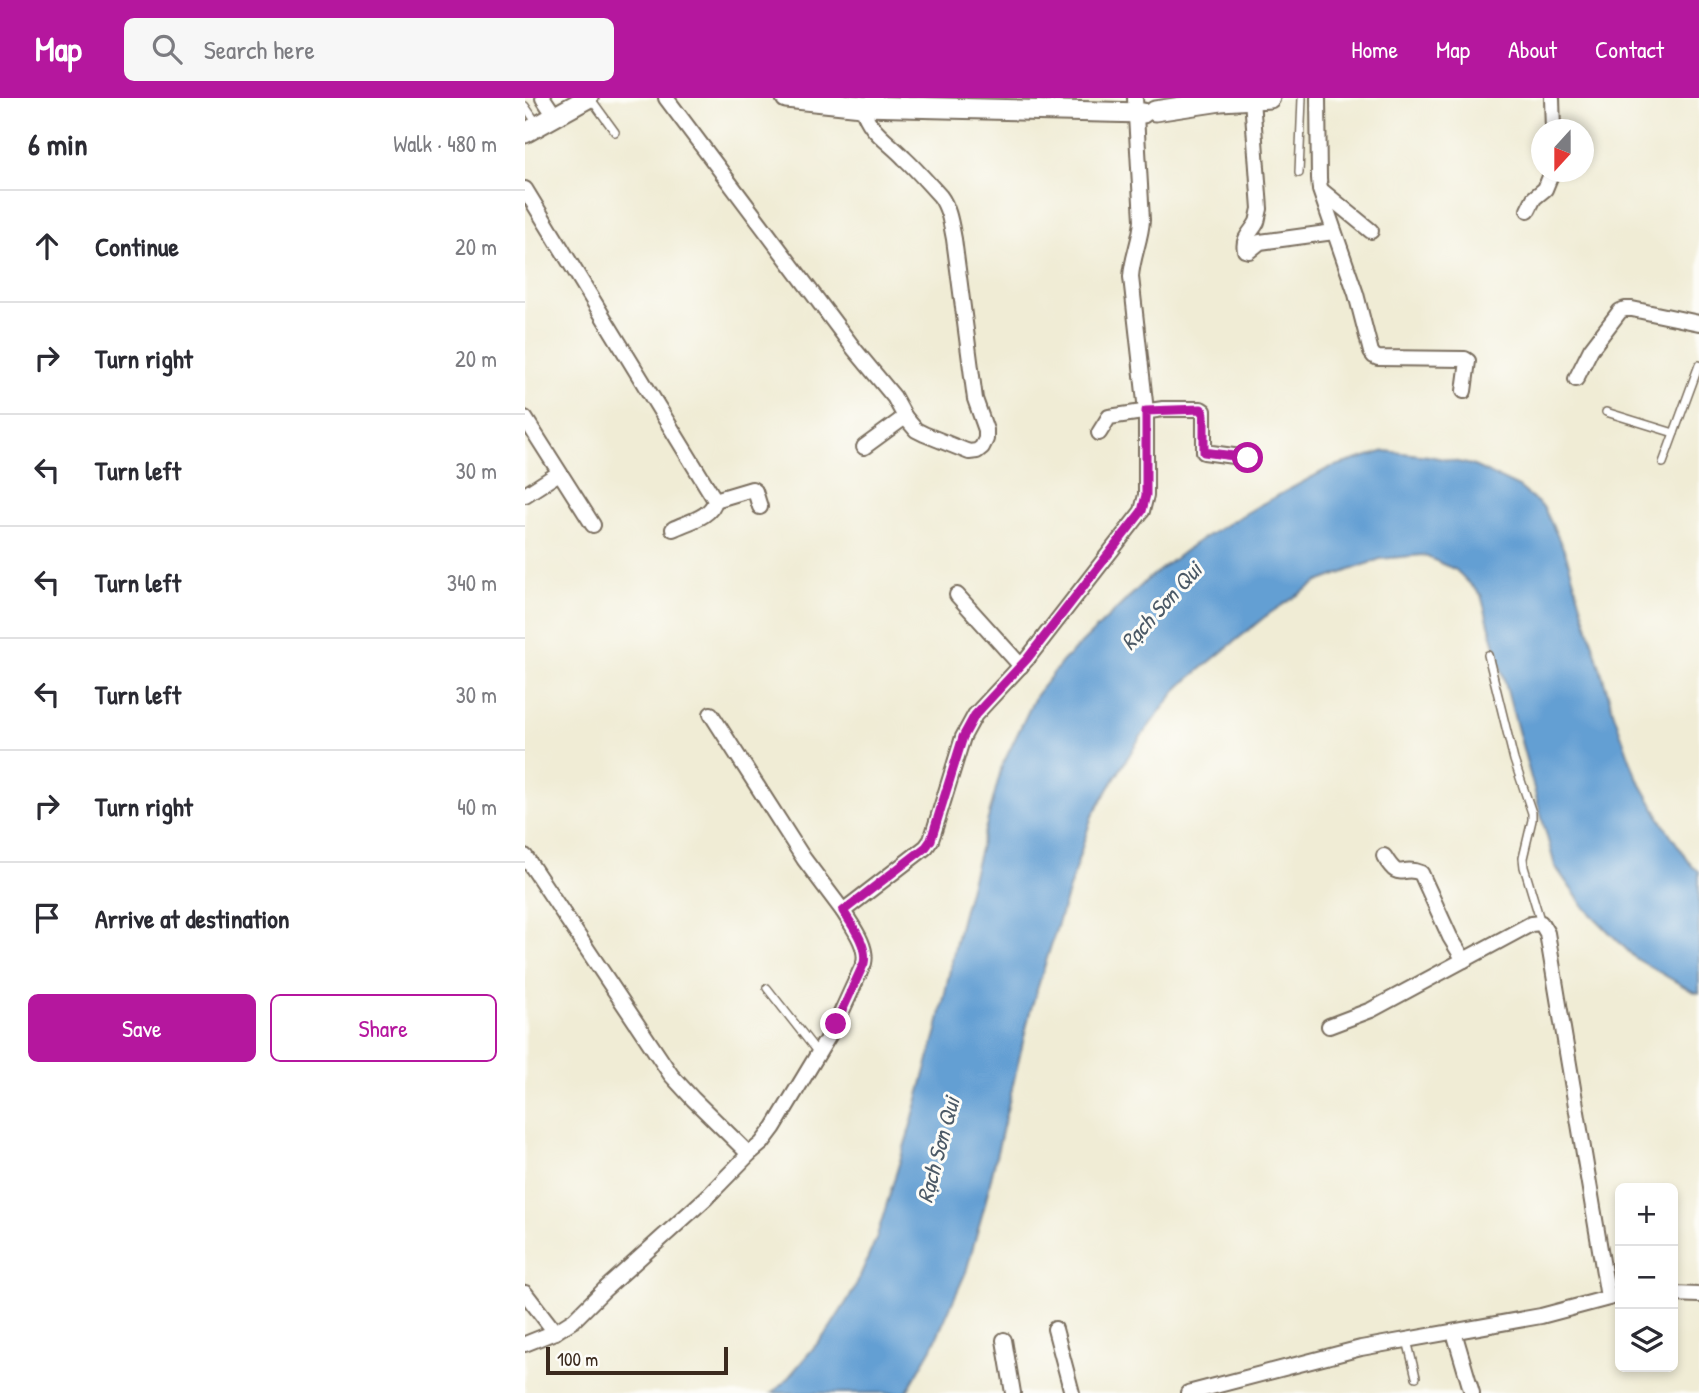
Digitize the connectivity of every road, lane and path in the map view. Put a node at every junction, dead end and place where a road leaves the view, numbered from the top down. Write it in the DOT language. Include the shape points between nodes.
graph roads {
  1 [pos="543,98"];
  2 [pos="590,98"];
  3 [pos="666,98"];
  4 [pos="1301,98"];
  5 [pos="1318,98"];
  6 [pos="1552,98"];
  7 [pos="797,99"];
  8 [pos="1261,99"];
  9 [pos="1193,102"];
  10 [pos="525,106"];
  11 [pos="862,106"];
  12 [pos="1149,107"];
  13 [pos="1553,119"];
  14 [pos="539,125"];
  15 [pos="615,132"];
  16 [pos="1299,173"];
  17 [pos="1548,182"];
  18 [pos="525,189"];
  19 [pos="1320,190"];
  20 [pos="1528,210"];
  21 [pos="1371,231"];
  22 [pos="1334,232"];
  23 [pos="1699,323"];
  24 [pos="1699,365"];
  25 [pos="1576,379"];
  26 [pos="1464,391"];
  27 [pos="1154,410"];
  28 [pos="1606,412"];
  29 [pos="905,417"];
  30 [pos="525,418"];
  31 [pos="1099,433"];
  32 [pos="1674,433"];
  33 [pos="865,447"];
  34 [pos="1248,458"];
  35 [pos="1663,463"];
  36 [pos="559,473"];
  37 [pos="525,495"];
  38 [pos="715,500"];
  39 [pos="760,507"];
  40 [pos="593,525"];
  41 [pos="673,528"];
  42 [pos="957,596"];
  43 [pos="1488,655"];
  44 [pos="1021,666"];
  45 [pos="711,714"];
  46 [pos="525,856"];
  47 [pos="1384,856"];
  48 [pos="843,911"];
  49 [pos="1541,923"];
  50 [pos="1464,960"];
  51 [pos="767,988"];
  52 [pos="1329,1026"];
  53 [pos="819,1053"];
  54 [pos="749,1154"];
  55 [pos="525,1293"];
  56 [pos="1678,1294"];
  57 [pos="1699,1295"];
  58 [pos="1614,1296"];
  59 [pos="1055,1329"];
  60 [pos="555,1332"];
  61 [pos="1454,1332"];
  62 [pos="1407,1339"];
  63 [pos="1004,1340"];
  64 [pos="525,1344"];
  65 [pos="1416,1377"];
  66 [pos="1226,1388"];
  67 [pos="1013,1393"];
  68 [pos="1072,1393"];
  69 [pos="1188,1393"];
  70 [pos="1472,1393"];
  1 -- 14 [label="street"];
  2 -- 14 [label="street"];
  2 -- 15 [label="lane"];
  3 -- 29 [label="street"];
  4 -- 16 [label="lane"];
  5 -- 19 [label="street"];
  6 -- 13 [label="street"];
  7 -- 11 [label="street"];
  8 -- 9 [label="street"];
  8 -- 22 [label="street" via="1260,209 1244,241 1245,250 1260,242"];
  9 -- 12 [label="street"];
  10 -- 14 [label="lane"];
  11 -- 12 [label="street"];
  11 -- 29 [label="street" via="874,131 945,203 975,399 986,439 977,451 960,450 916,430"];
  12 -- 27 [label="street" via="1142,230 1131,277"];
  17 -- 20 [label="street"];
  18 -- 38 [label="street"];
  19 -- 21 [label="street"];
  19 -- 22 [label="street"];
  22 -- 26 [label="street" via="1374,356 1465,359"];
  23 -- 25 [label="street" via="1632,309 1620,311 1591,349"];
  24 -- 32 [label="lane"];
  27 -- 31 [label="street" via="1109,417"];
  27 -- 34 [label="street" via="1201,409 1204,452"];
  27 -- 44 [label="street" via="1142,511"];
  28 -- 32 [label="lane"];
  29 -- 33 [label="street"];
  30 -- 36 [label="street"];
  32 -- 35 [label="lane"];
  36 -- 37 [label="street"];
  36 -- 40 [label="street"];
  38 -- 39 [label="street" via="752,489"];
  38 -- 41 [label="street" via="708,513"];
  42 -- 44 [label="street"];
  43 -- 49 [label="lane" via="1532,813 1523,858"];
  44 -- 48 [label="street" via="968,726 926,847"];
  45 -- 48 [label="street"];
  46 -- 54 [label="street" via="671,1075"];
  47 -- 50 [label="street" via="1396,872 1421,873"];
  48 -- 53 [label="street" via="864,948 864,963"];
  49 -- 50 [label="street"];
  49 -- 58 [label="street" via="1550,945"];
  50 -- 52 [label="street" via="1371,1010"];
  51 -- 53 [label="lane"];
  53 -- 54 [label="street" via="769,1135"];
  54 -- 60 [label="street" via="574,1320"];
  55 -- 60 [label="street"];
  56 -- 57 [label="street"];
  58 -- 61 [label="street"];
  59 -- 68 [label="street"];
  60 -- 64 [label="street"];
  61 -- 62 [label="street"];
  61 -- 70 [label="street"];
  62 -- 65 [label="lane"];
  62 -- 66 [label="street"];
  63 -- 67 [label="street"];
  66 -- 69 [label="street"];
}
